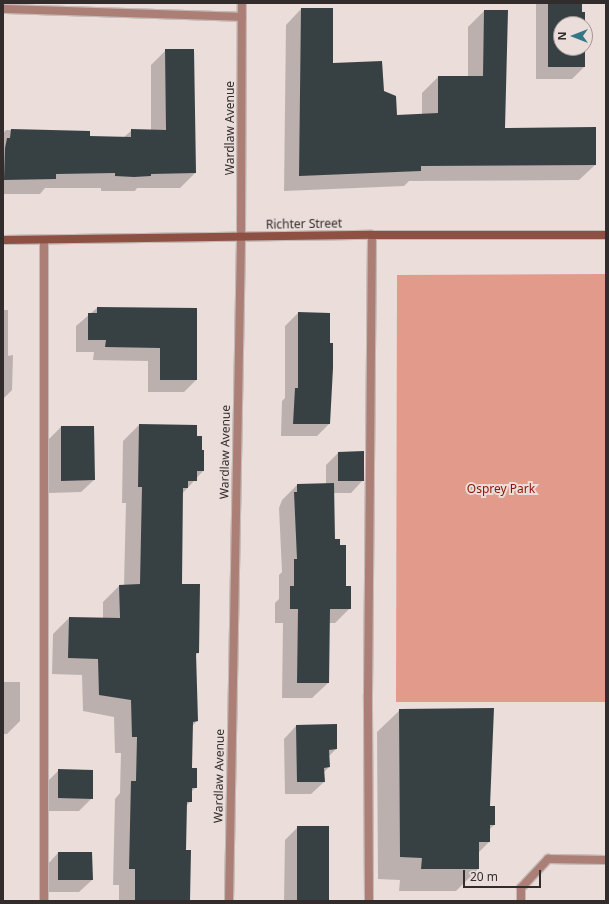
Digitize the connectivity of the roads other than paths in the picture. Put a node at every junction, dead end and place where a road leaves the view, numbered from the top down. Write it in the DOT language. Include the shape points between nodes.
graph roads {
  1 [pos="242,3"];
  2 [pos="35,6"];
  3 [pos="3,9"];
  4 [pos="242,16"];
  5 [pos="372,235"];
  6 [pos="606,235"];
  7 [pos="241,237"];
  8 [pos="3,240"];
  9 [pos="44,240"];
  10 [pos="606,860"];
  11 [pos="44,901"];
  12 [pos="229,901"];
  13 [pos="369,901"];
  14 [pos="521,901"];
  1 -- 4 [label="street, Wardlaw Avenue"];
  2 -- 3 [label="street"];
  2 -- 4 [label="street"];
  4 -- 7 [label="street, Wardlaw Avenue"];
  5 -- 6 [label="main road, Richter Street"];
  5 -- 7 [label="main road, Richter Street"];
  5 -- 13 [label="street"];
  7 -- 9 [label="main road, Richter Street"];
  7 -- 12 [label="street, Wardlaw Avenue"];
  8 -- 9 [label="main road, Richter Street"];
  9 -- 11 [label="street"];
  10 -- 14 [label="street" via="548,859 521,888"];
}
